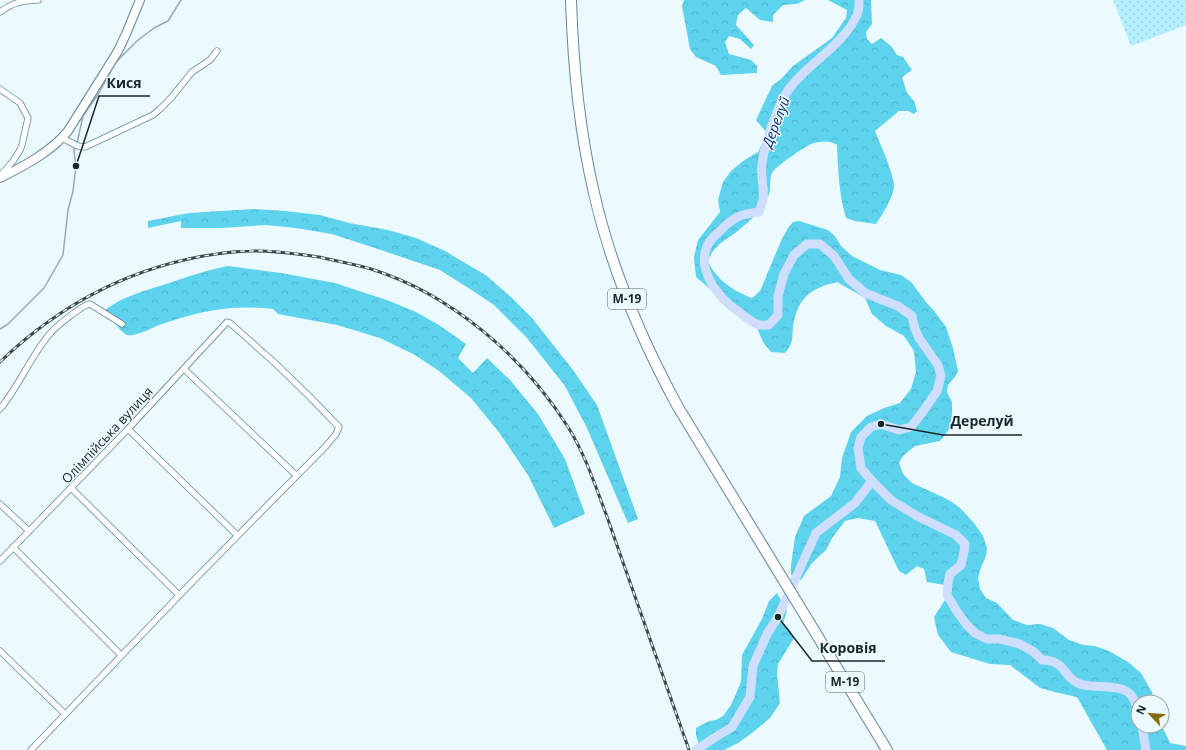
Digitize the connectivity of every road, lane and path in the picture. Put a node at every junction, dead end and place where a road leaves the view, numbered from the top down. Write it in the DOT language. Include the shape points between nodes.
graph roads {
  1 [pos="38,0"];
  2 [pos="140,0"];
  3 [pos="571,0"];
  4 [pos="0,12"];
  5 [pos="217,51"];
  6 [pos="0,90"];
  7 [pos="62,138"];
  8 [pos="0,177"];
  9 [pos="122,324"];
  10 [pos="184,369"];
  11 [pos="0,409"];
  12 [pos="128,429"];
  13 [pos="296,475"];
  14 [pos="71,488"];
  15 [pos="0,504"];
  16 [pos="29,531"];
  17 [pos="237,535"];
  18 [pos="13,547"];
  19 [pos="0,561"];
  20 [pos="179,595"];
  21 [pos="0,651"];
  22 [pos="121,655"];
  23 [pos="65,714"];
  24 [pos="31,750"];
  25 [pos="887,750"];
  1 -- 4 [label="street" via="17,2"];
  2 -- 7 [label="street" via="118,51"];
  3 -- 25 [label="highway, М-19" via="576,89 594,193 636,323 678,407"];
  5 -- 7 [label="street" via="210,60 192,72 157,112 85,147"];
  6 -- 8 [label="street" via="20,103 28,118 22,145"];
  7 -- 8 [label="street" via="40,155"];
  9 -- 11 [label="street" via="90,304 77,311 49,335"];
  10 -- 12 [label="street, Олімпійська вулиця"];
  10 -- 13 [label="street"];
  10 -- 13 [label="street, Олімпійська вулиця" via="227,322 276,364 339,429 326,446"];
  12 -- 14 [label="street, Олімпійська вулиця"];
  12 -- 17 [label="street"];
  13 -- 17 [label="street"];
  14 -- 16 [label="street, Олімпійська вулиця"];
  14 -- 20 [label="street"];
  15 -- 16 [label="street"];
  16 -- 18 [label="street, Олімпійська вулиця"];
  17 -- 20 [label="street"];
  18 -- 19 [label="street, Олімпійська вулиця"];
  18 -- 22 [label="street"];
  20 -- 22 [label="street"];
  21 -- 23 [label="street"];
  22 -- 23 [label="street"];
  23 -- 24 [label="street"];
}
